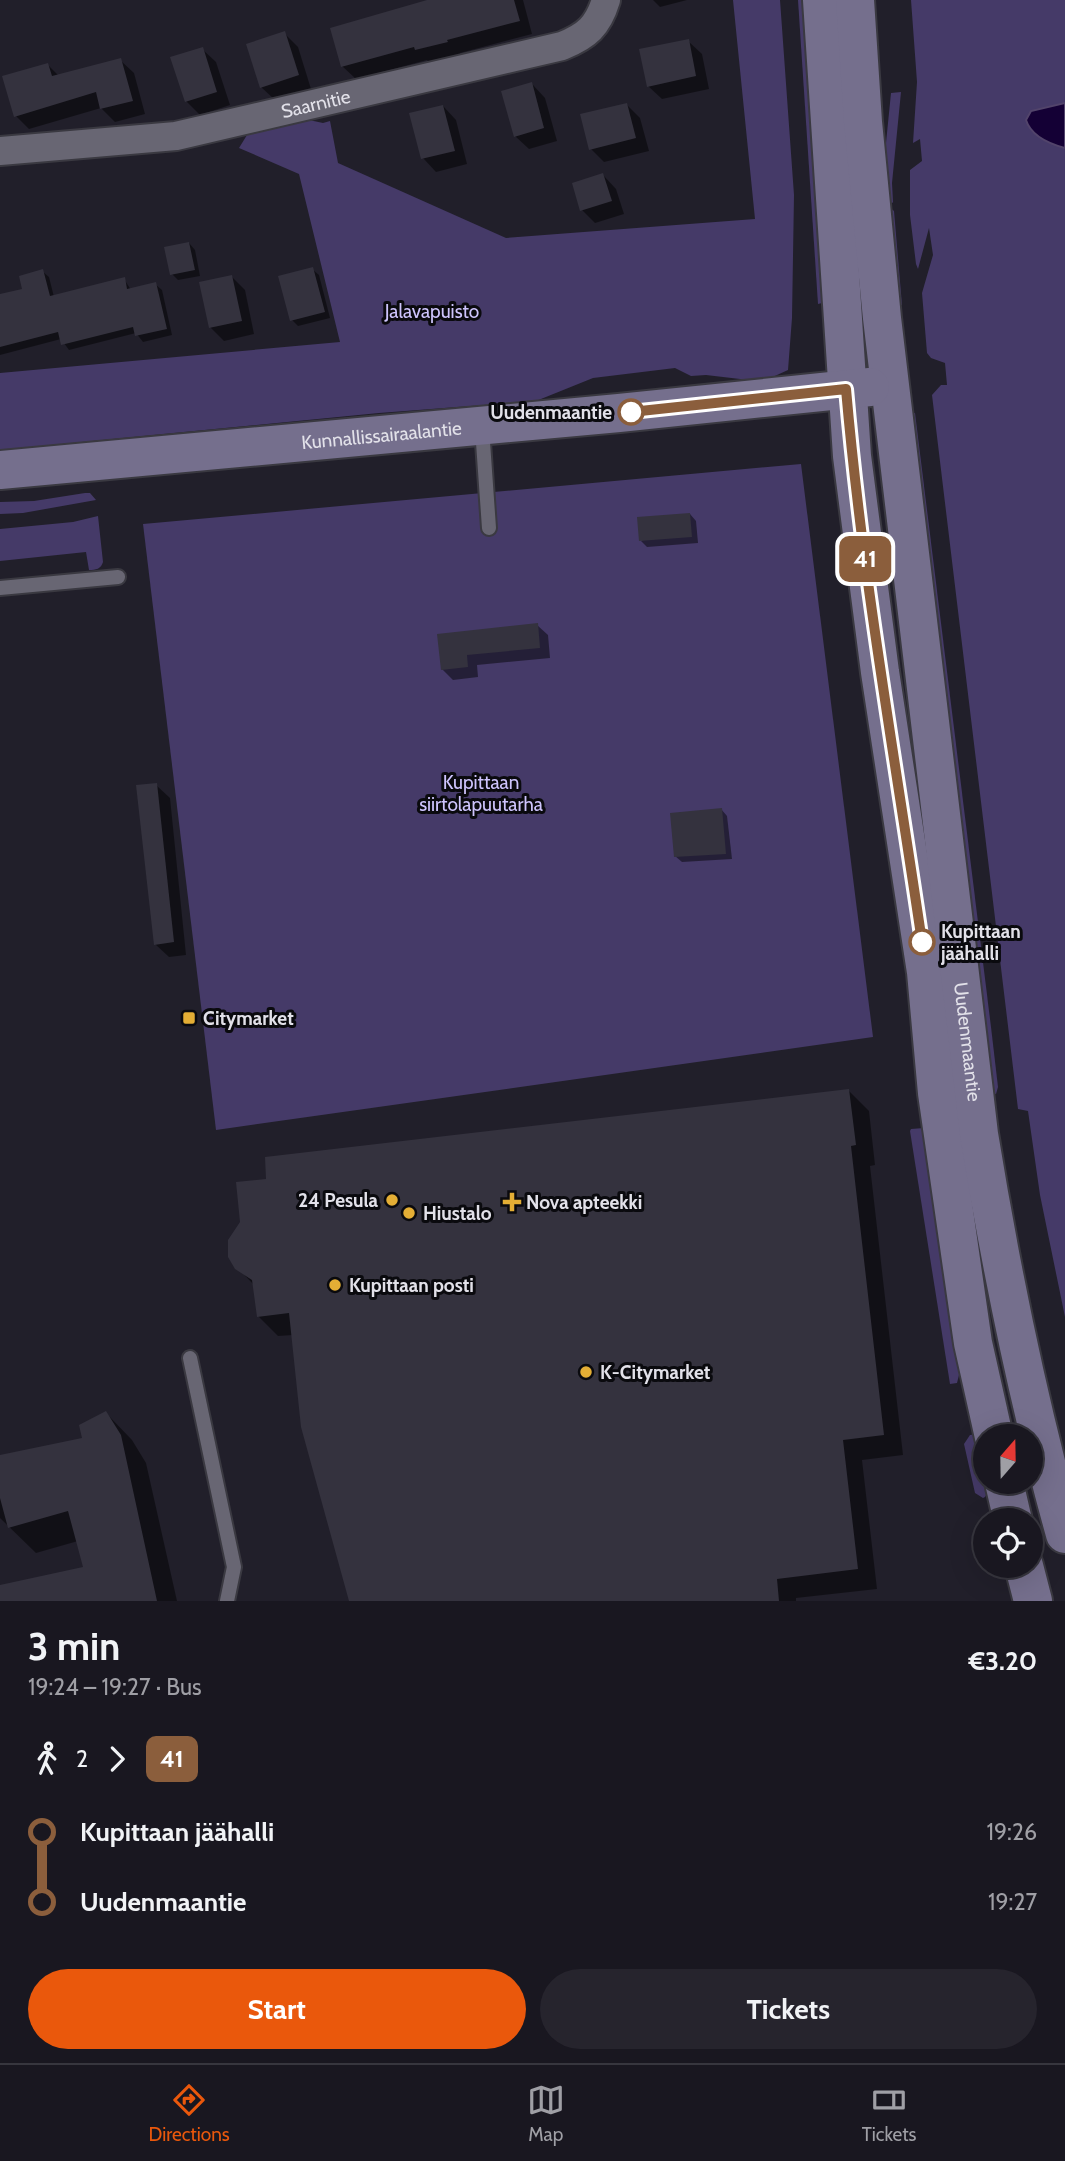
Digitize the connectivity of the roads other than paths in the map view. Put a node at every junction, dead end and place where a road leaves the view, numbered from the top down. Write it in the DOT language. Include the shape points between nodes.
graph roads {
  1 [pos="606,0"];
  2 [pos="822,0"];
  3 [pos="855,0"];
  4 [pos="0,151"];
  5 [pos="890,384"];
  6 [pos="846,389"];
  7 [pos="482,426"];
  8 [pos="0,470"];
  9 [pos="489,528"];
  10 [pos="118,577"];
  11 [pos="0,588"];
  12 [pos="190,1358"];
  13 [pos="991,1424"];
  14 [pos="1065,1534"];
  15 [pos="1027,1578"];
  16 [pos="227,1601"];
  17 [pos="1032,1601"];
  1 -- 4 [label="street, Saarnitie" via="592,28 562,46 176,136"];
  2 -- 6 [label="main road, Uudenmaantie"];
  3 -- 5 [label="main road, Uudenmaantie"];
  5 -- 6 [label="main road, Kunnallissairaalantie"];
  5 -- 14 [label="main road, Uudenmaantie" via="981,1147 1017,1341"];
  6 -- 7 [label="main road, Kunnallissairaalantie"];
  6 -- 13 [label="main road, Uudenmaantie" via="880,672 926,972 937,1093 973,1343"];
  7 -- 8 [label="main road, Kunnallissairaalantie"];
  7 -- 9 [label="lane"];
  10 -- 11 [label="lane"];
  12 -- 16 [label="lane" via="234,1567"];
  15 -- 17 [label="main road"];
}
